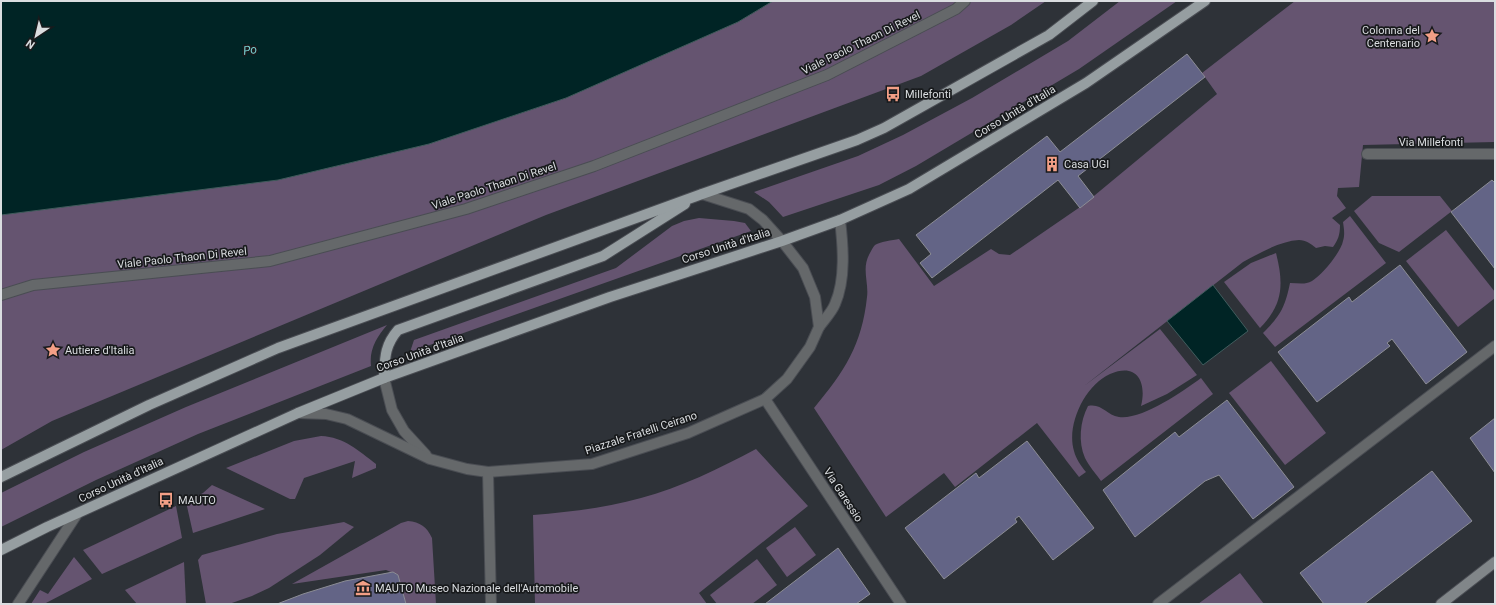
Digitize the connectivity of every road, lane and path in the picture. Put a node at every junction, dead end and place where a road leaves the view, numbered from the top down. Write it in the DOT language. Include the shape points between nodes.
graph roads {
  1 [pos="965,1"];
  2 [pos="1092,1"];
  3 [pos="1205,1"];
  4 [pos="1367,154"];
  5 [pos="1495,154"];
  6 [pos="702,194"];
  7 [pos="840,220"];
  8 [pos="782,241"];
  9 [pos="1,295"];
  10 [pos="819,327"];
  11 [pos="1495,346"];
  12 [pos="384,378"];
  13 [pos="765,399"];
  14 [pos="298,413"];
  15 [pos="430,459"];
  16 [pos="488,472"];
  17 [pos="1,477"];
  18 [pos="76,514"];
  19 [pos="1,550"];
  20 [pos="1495,562"];
  21 [pos="18,604"];
  22 [pos="491,604"];
  23 [pos="901,604"];
  24 [pos="1158,604"];
  25 [pos="1441,604"];
  1 -- 9 [label="street, Viale Paolo Thaon Di Revel" via="956,9 827,75 594,166 466,210 270,261 33,285"];
  2 -- 6 [label="main road" via="1048,35 884,128 857,140"];
  3 -- 7 [label="main road, Corso Unità d'Italia" via="1080,87 909,189"];
  4 -- 5 [label="street, Via Millefonti"];
  6 -- 8 [label="street, Corso Unità d'Italia" via="749,209"];
  6 -- 12 [label="main road" via="603,256 398,330 386,350"];
  6 -- 17 [label="main road" via="278,348"];
  7 -- 8 [label="main road, Corso Unità d'Italia"];
  7 -- 10 [label="street, Piazzale Fratelli Ceirano" via="843,252 841,287 835,305"];
  8 -- 10 [label="street" via="802,268 815,297"];
  8 -- 12 [label="main road, Corso Unità d'Italia" via="610,297"];
  10 -- 13 [label="street, Piazzale Fratelli Ceirano" via="810,347 787,379"];
  11 -- 24 [label="street"];
  12 -- 14 [label="main road, Corso Unità d'Italia"];
  12 -- 15 [label="street" via="392,410 404,431"];
  13 -- 16 [label="street, Piazzale Fratelli Ceirano" via="688,433 592,464"];
  13 -- 23 [label="street, Via Garessio"];
  14 -- 15 [label="street, Piazzale Fratelli Ceirano" via="326,414 347,419"];
  14 -- 18 [label="main road, Corso Unità d'Italia"];
  15 -- 16 [label="street, Piazzale Fratelli Ceirano"];
  16 -- 22 [label="street"];
  18 -- 19 [label="main road, Corso Unità d'Italia"];
  18 -- 21 [label="street, Corso Unità d'Italia"];
  20 -- 25 [label="street"];
}
